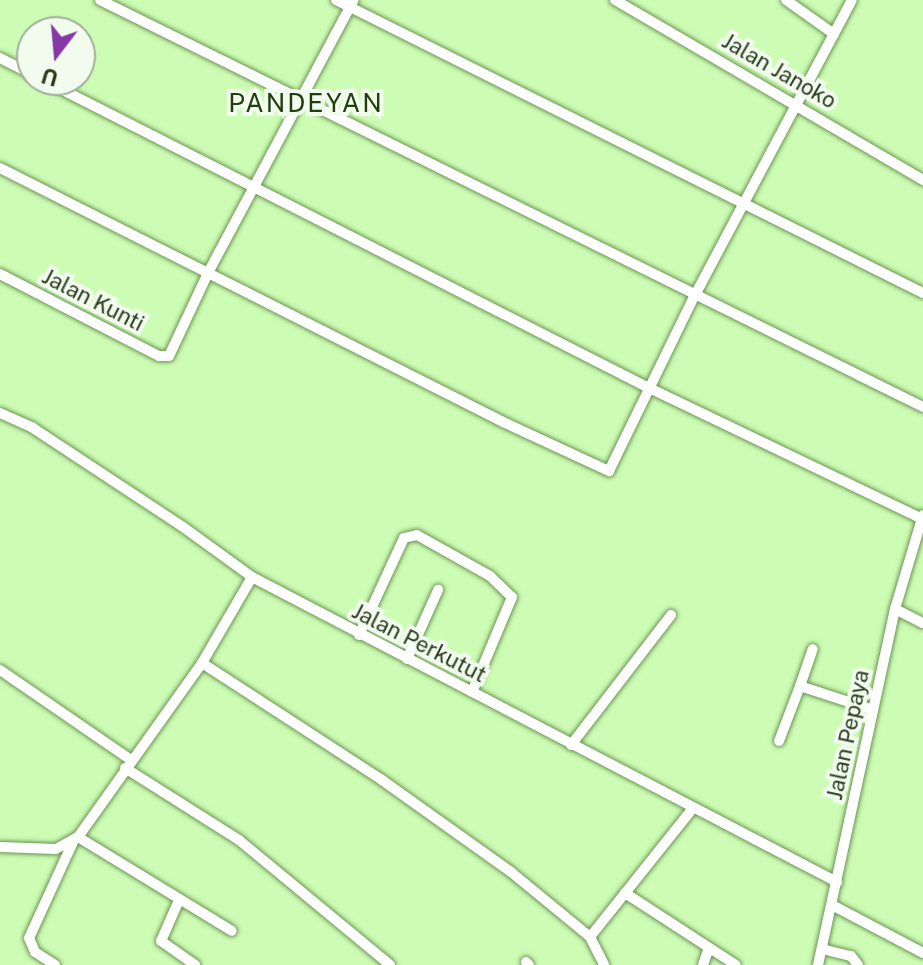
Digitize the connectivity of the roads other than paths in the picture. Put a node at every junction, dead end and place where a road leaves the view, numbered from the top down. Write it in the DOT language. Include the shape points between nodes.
graph roads {
  1 [pos="100,0"];
  2 [pos="336,0"];
  3 [pos="615,0"];
  4 [pos="786,0"];
  5 [pos="852,0"];
  6 [pos="352,3"];
  7 [pos="834,34"];
  8 [pos="75,96"];
  9 [pos="300,100"];
  10 [pos="795,103"];
  11 [pos="0,168"];
  12 [pos="923,180"];
  13 [pos="254,185"];
  14 [pos="743,203"];
  15 [pos="209,271"];
  16 [pos="0,274"];
  17 [pos="923,293"];
  18 [pos="694,297"];
  19 [pos="647,387"];
  20 [pos="923,407"];
  21 [pos="1,415"];
  22 [pos="922,517"];
  23 [pos="252,577"];
  24 [pos="438,590"];
  25 [pos="895,609"];
  26 [pos="671,615"];
  27 [pos="923,623"];
  28 [pos="359,635"];
  29 [pos="813,649"];
  30 [pos="407,659"];
  31 [pos="202,663"];
  32 [pos="0,670"];
  33 [pos="800,686"];
  34 [pos="472,692"];
  35 [pos="873,710"];
  36 [pos="779,741"];
  37 [pos="571,745"];
  38 [pos="128,764"];
  39 [pos="692,809"];
  40 [pos="75,839"];
  41 [pos="0,847"];
  42 [pos="837,882"];
  43 [pos="625,893"];
  44 [pos="179,900"];
  45 [pos="832,905"];
  46 [pos="232,931"];
  47 [pos="590,937"];
  48 [pos="709,948"];
  49 [pos="822,949"];
  50 [pos="923,953"];
  51 [pos="55,965"];
  52 [pos="195,965"];
  53 [pos="390,965"];
  54 [pos="604,965"];
  55 [pos="703,965"];
  56 [pos="736,965"];
  57 [pos="818,965"];
  58 [pos="858,965"];
  1 -- 9 [label="street"];
  2 -- 6 [label="street"];
  3 -- 10 [label="street, Jalan Janoko"];
  4 -- 7 [label="street"];
  5 -- 7 [label="street"];
  6 -- 9 [label="street"];
  6 -- 14 [label="street"];
  7 -- 10 [label="street"];
  8 -- 13 [label="street"];
  9 -- 13 [label="street"];
  9 -- 18 [label="street"];
  10 -- 12 [label="street, Jalan Janoko"];
  10 -- 14 [label="street"];
  11 -- 15 [label="street"];
  13 -- 15 [label="street"];
  13 -- 19 [label="street"];
  14 -- 17 [label="street"];
  14 -- 18 [label="street"];
  15 -- 16 [label="street, Jalan Kunti" via="169,356 159,356"];
  15 -- 19 [label="street" via="606,472"];
  18 -- 19 [label="street"];
  18 -- 20 [label="street"];
  19 -- 22 [label="street"];
  21 -- 23 [label="street, Jalan Perkutut" via="33,428"];
  22 -- 25 [label="street, Jalan Pepaya"];
  23 -- 28 [label="street, Jalan Perkutut"];
  23 -- 31 [label="street"];
  24 -- 30 [label="street"];
  25 -- 27 [label="street"];
  25 -- 35 [label="street, Jalan Pepaya"];
  26 -- 37 [label="street"];
  28 -- 30 [label="street, Jalan Perkutut"];
  28 -- 34 [label="street" via="404,538 417,535 490,576 512,597"];
  29 -- 33 [label="street"];
  30 -- 34 [label="street, Jalan Perkutut"];
  31 -- 38 [label="street"];
  31 -- 47 [label="street" via="382,780 511,872"];
  32 -- 38 [label="street"];
  33 -- 35 [label="street"];
  33 -- 36 [label="street"];
  34 -- 37 [label="street, Jalan Perkutut"];
  35 -- 42 [label="street, Jalan Pepaya"];
  37 -- 39 [label="street, Jalan Perkutut"];
  38 -- 40 [label="street"];
  38 -- 53 [label="street" via="239,840"];
  39 -- 42 [label="street, Jalan Perkutut"];
  39 -- 43 [label="street"];
  40 -- 41 [label="street" via="40,851"];
  40 -- 44 [label="street"];
  40 -- 51 [label="street" via="29,938 35,952"];
  42 -- 45 [label="street, Jalan Pepaya"];
  43 -- 47 [label="street"];
  43 -- 48 [label="street"];
  44 -- 46 [label="street"];
  44 -- 52 [label="street" via="161,941"];
  45 -- 49 [label="street, Jalan Pepaya"];
  45 -- 50 [label="street"];
  47 -- 54 [label="street"];
  48 -- 55 [label="street"];
  48 -- 56 [label="street"];
  49 -- 57 [label="street, Jalan Pepaya"];
  49 -- 58 [label="street" via="851,956"];
}
